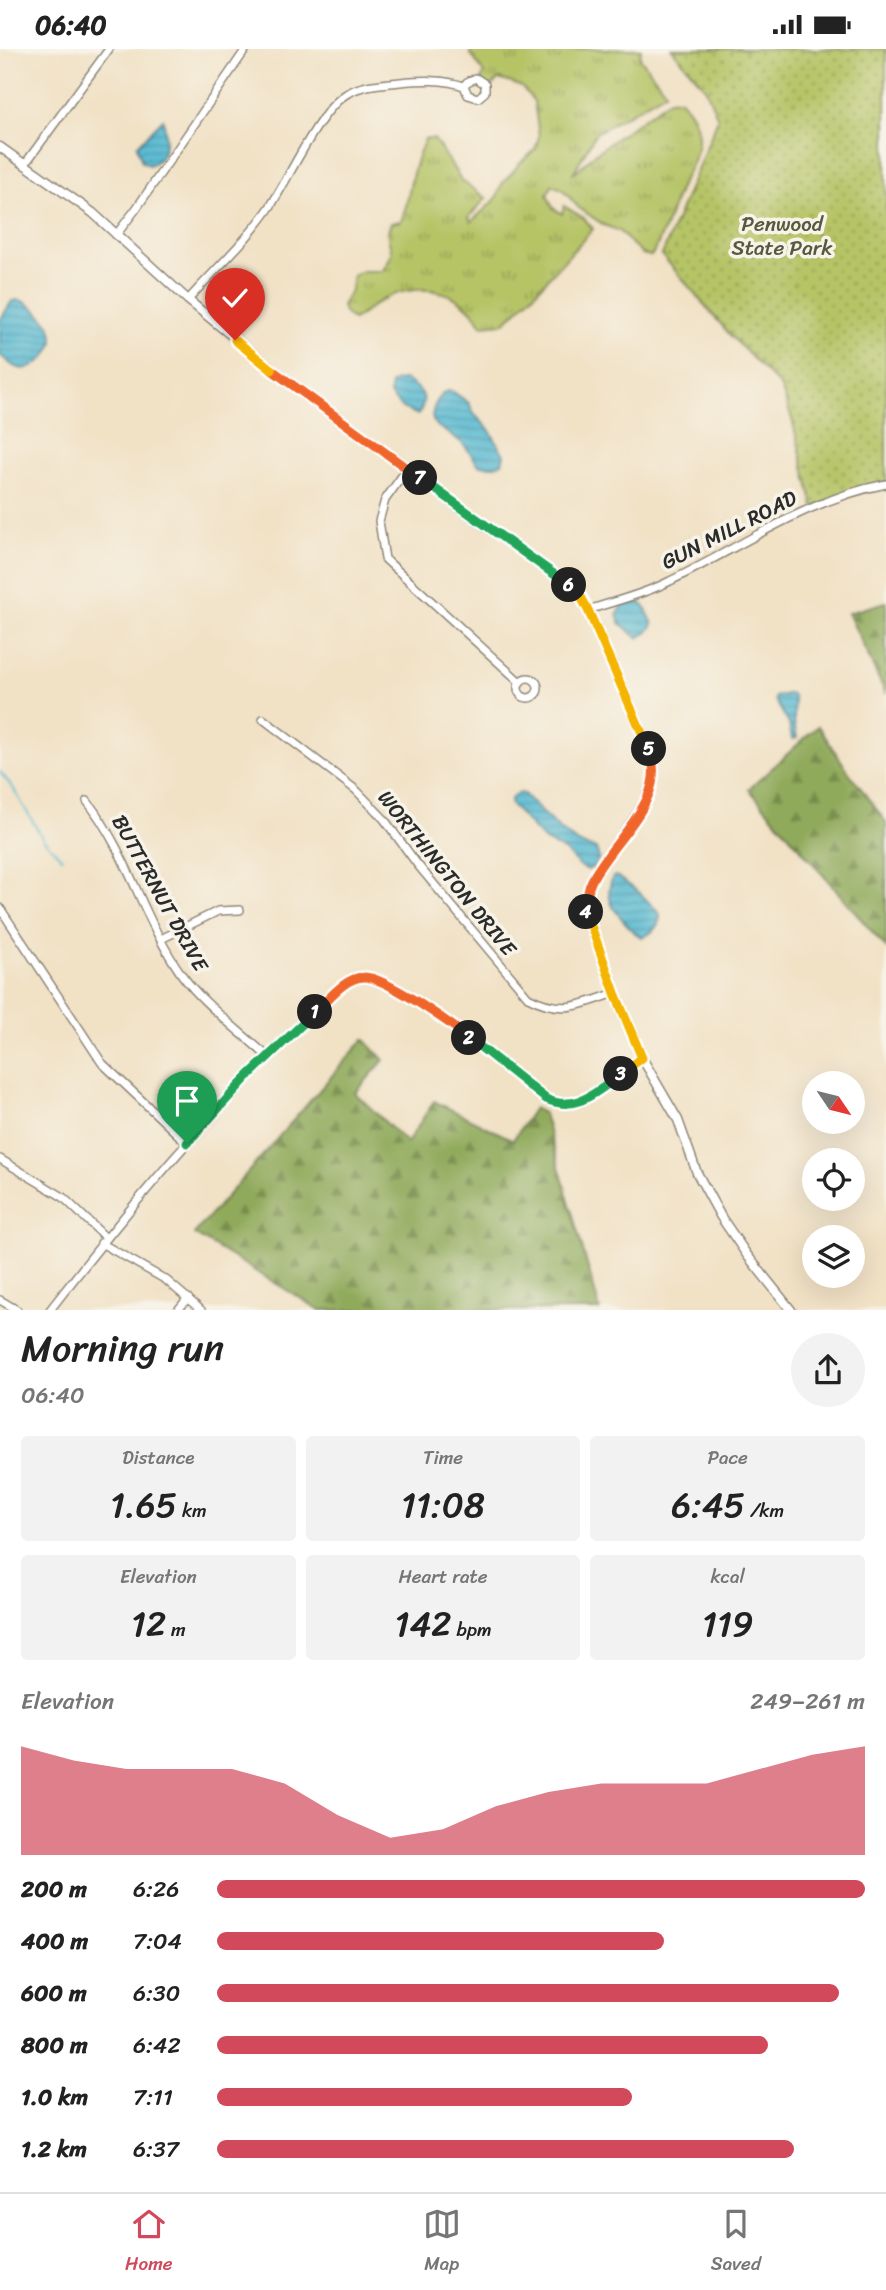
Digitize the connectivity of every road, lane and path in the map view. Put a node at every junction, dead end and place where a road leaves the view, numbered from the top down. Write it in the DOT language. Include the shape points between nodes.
graph roads {
  1 [pos="109,49"];
  2 [pos="246,49"];
  3 [pos="464,86"];
  4 [pos="0,147"];
  5 [pos="24,164"];
  6 [pos="116,235"];
  7 [pos="188,300"];
  8 [pos="407,469"];
  9 [pos="886,484"];
  10 [pos="588,610"];
  11 [pos="520,682"];
  12 [pos="263,719"];
  13 [pos="87,801"];
  14 [pos="0,908"];
  15 [pos="240,910"];
  16 [pos="162,939"];
  17 [pos="615,993"];
  18 [pos="268,1057"];
  19 [pos="642,1058"];
  20 [pos="187,1143"];
  21 [pos="0,1159"];
  22 [pos="104,1241"];
  23 [pos="188,1297"];
  24 [pos="0,1300"];
  25 [pos="17,1310"];
  26 [pos="50,1310"];
  27 [pos="178,1310"];
  28 [pos="201,1310"];
  29 [pos="791,1310"];
  1 -- 5 [label="street"];
  2 -- 6 [label="street"];
  3 -- 7 [label="street" via="435,80 377,84 362,86 338,99 269,208"];
  4 -- 5 [label="street"];
  5 -- 6 [label="street"];
  6 -- 7 [label="street"];
  7 -- 8 [label="street"];
  8 -- 10 [label="street" via="568,583"];
  8 -- 11 [label="street" via="386,500 379,521 385,559"];
  9 -- 10 [label="street, GUN MILL ROAD" via="814,507 669,582"];
  10 -- 17 [label="street" via="652,754 654,770 645,804 591,880 586,898 586,913"];
  12 -- 17 [label="street, WORTHINGTON DRIVE" via="356,790 384,819 528,997 544,1005 571,1008"];
  13 -- 16 [label="street, BUTTERNUT DRIVE"];
  14 -- 20 [label="street" via="102,1063"];
  15 -- 16 [label="street" via="218,911"];
  16 -- 18 [label="street, BUTTERNUT DRIVE" via="187,982"];
  17 -- 19 [label="street"];
  18 -- 19 [label="street" via="346,983 364,977 387,985 457,1028 551,1102 580,1102"];
  18 -- 20 [label="street"];
  19 -- 29 [label="street" via="678,1120 697,1173 721,1217"];
  20 -- 22 [label="street"];
  21 -- 22 [label="street" via="63,1197"];
  22 -- 23 [label="street"];
  22 -- 26 [label="street"];
  23 -- 27 [label="street"];
  23 -- 28 [label="street"];
  24 -- 25 [label="street"];
}
